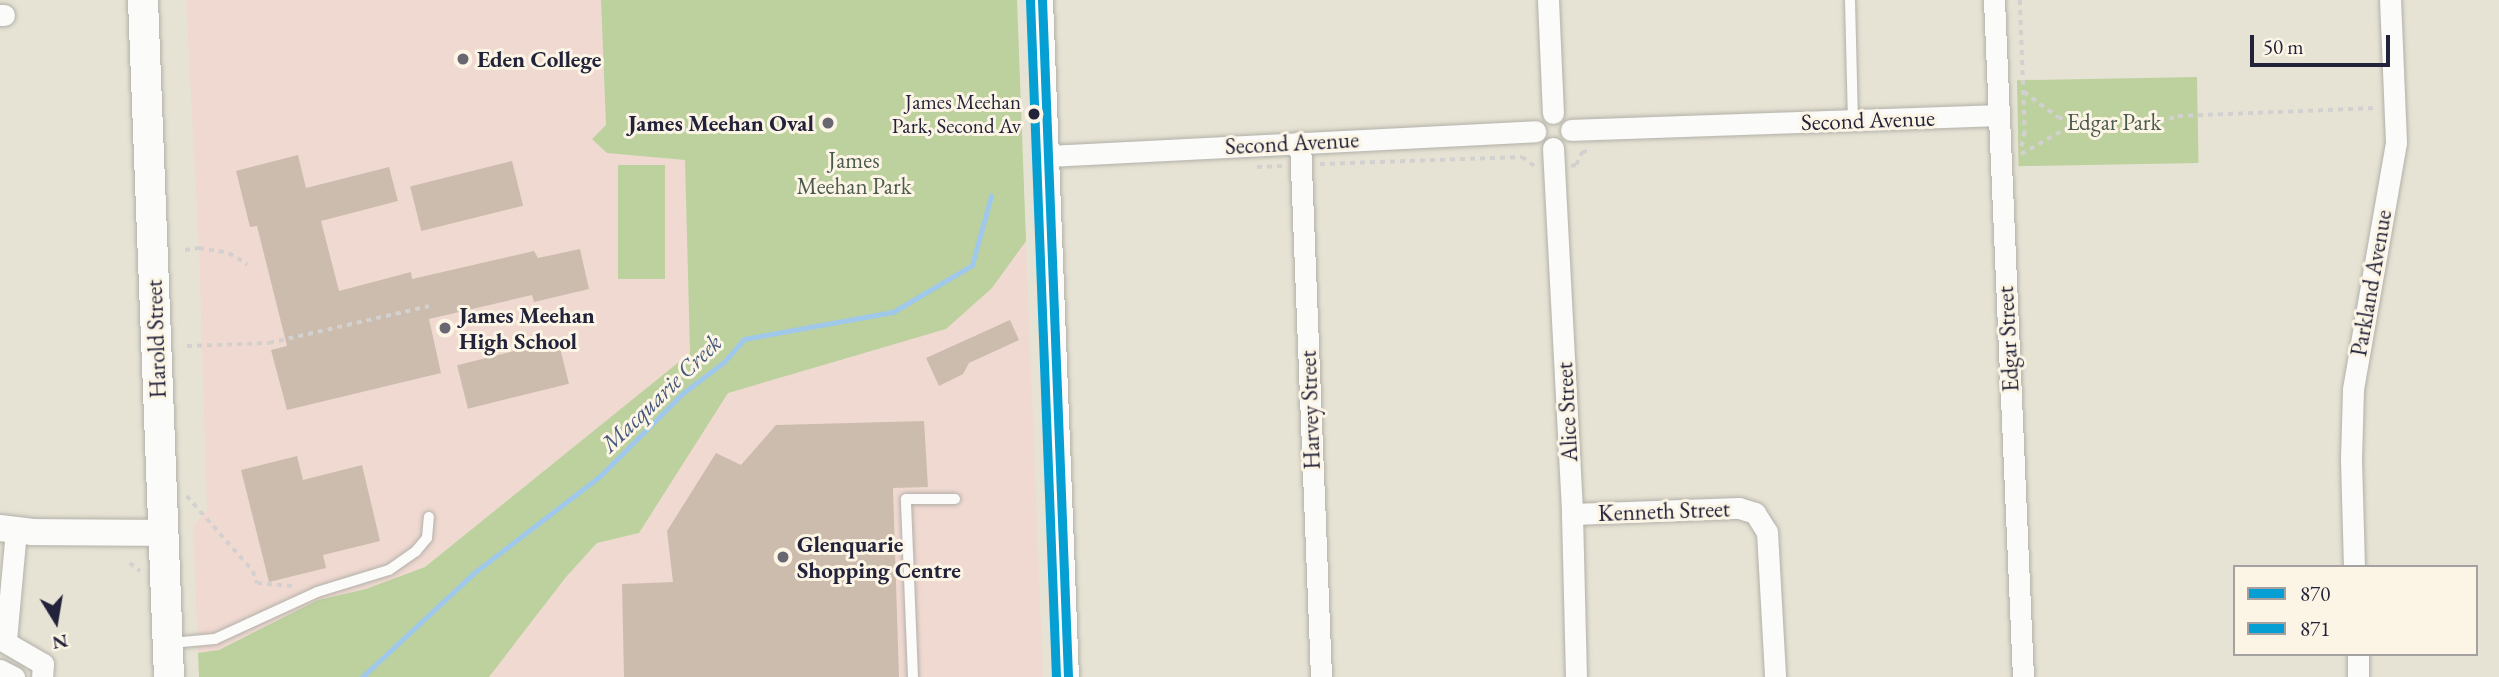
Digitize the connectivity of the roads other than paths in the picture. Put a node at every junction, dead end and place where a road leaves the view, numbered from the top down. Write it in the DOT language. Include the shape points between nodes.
graph roads {
  1 [pos="144,0"];
  2 [pos="1042,0"];
  3 [pos="1548,0"];
  4 [pos="1850,0"];
  5 [pos="1994,0"];
  6 [pos="2390,0"];
  7 [pos="1553,113"];
  8 [pos="1998,115"];
  9 [pos="1853,120"];
  10 [pos="1571,130"];
  11 [pos="1535,131"];
  12 [pos="1300,142"];
  13 [pos="1553,148"];
  14 [pos="1049,156"];
  15 [pos="956,499"];
  16 [pos="1572,514"];
  17 [pos="429,517"];
  18 [pos="8,529"];
  19 [pos="164,534"];
  20 [pos="2354,565"];
  21 [pos="3,639"];
  22 [pos="168,643"];
  23 [pos="2358,656"];
  24 [pos="0,670"];
  25 [pos="14,677"];
  26 [pos="42,677"];
  27 [pos="169,677"];
  28 [pos="913,677"];
  29 [pos="1068,677"];
  30 [pos="1321,677"];
  31 [pos="1576,677"];
  32 [pos="1775,677"];
  33 [pos="2023,677"];
  34 [pos="2358,677"];
  1 -- 19 [label="main road, Harold Street"];
  2 -- 14 [label="street"];
  3 -- 7 [label="street"];
  4 -- 9 [label="lane"];
  5 -- 8 [label="street, Edgar Street"];
  6 -- 20 [label="street, Parkland Avenue" via="2396,142 2353,389"];
  7 -- 10 [label="street" via="1565,118"];
  7 -- 11 [label="street" via="1540,118"];
  8 -- 9 [label="street, Second Avenue"];
  8 -- 33 [label="street, Edgar Street"];
  9 -- 10 [label="street, Second Avenue"];
  10 -- 13 [label="street" via="1566,143"];
  11 -- 12 [label="street, Second Avenue"];
  11 -- 13 [label="street" via="1541,143"];
  12 -- 14 [label="street, Second Avenue"];
  12 -- 30 [label="street, Harvey Street"];
  13 -- 16 [label="street, Alice Street"];
  14 -- 29 [label="street"];
  15 -- 28 [label="lane" via="906,499"];
  16 -- 31 [label="street, Alice Street"];
  16 -- 32 [label="street, Kenneth Street" via="1739,508 1755,513 1768,543"];
  17 -- 22 [label="lane" via="427,538 389,570 317,592 215,639"];
  18 -- 19 [label="street"];
  18 -- 21 [label="street"];
  19 -- 22 [label="main road, Harold Street"];
  21 -- 26 [label="street" via="43,664"];
  22 -- 27 [label="main road, Harold Street"];
  23 -- 34 [label="street"];
  24 -- 25 [label="street"];
}
